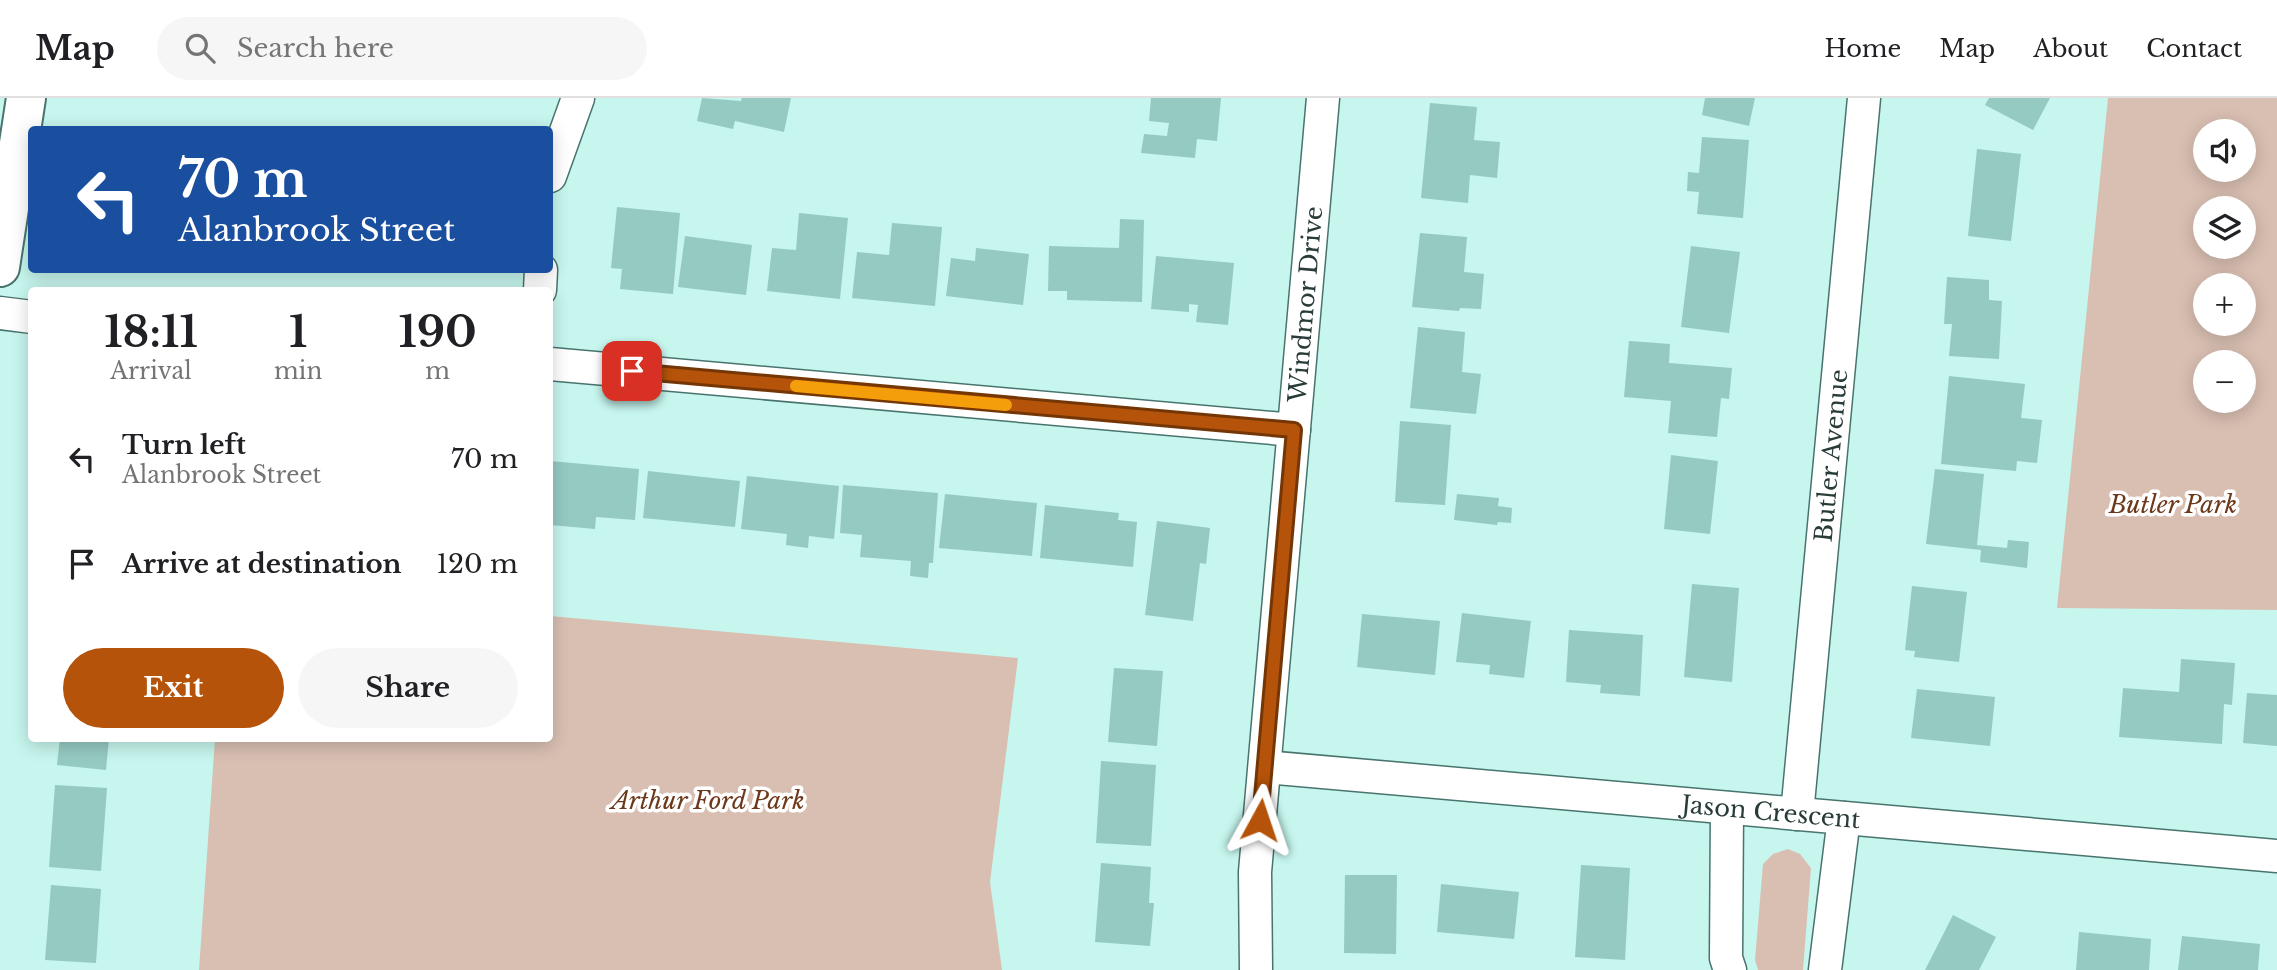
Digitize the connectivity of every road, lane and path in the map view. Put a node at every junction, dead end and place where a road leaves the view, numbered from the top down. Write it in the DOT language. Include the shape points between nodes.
graph roads {
  1 [pos="26,98"];
  2 [pos="578,98"];
  3 [pos="1322,98"];
  4 [pos="1864,98"];
  5 [pos="553,168"];
  6 [pos="0,267"];
  7 [pos="0,313"];
  8 [pos="28,316"];
  9 [pos="553,364"];
  10 [pos="1294,430"];
  11 [pos="1265,767"];
  12 [pos="1727,808"];
  13 [pos="1797,814"];
  14 [pos="1844,818"];
  15 [pos="2277,856"];
  16 [pos="1256,970"];
  17 [pos="1730,970"];
  18 [pos="1825,970"];
  1 -- 6 [label="street"];
  2 -- 5 [label="street"];
  3 -- 10 [label="street, Windmor Drive"];
  4 -- 13 [label="street, Butler Avenue"];
  7 -- 8 [label="street"];
  9 -- 10 [label="street"];
  10 -- 11 [label="street, Windmor Drive"];
  11 -- 12 [label="street, Jason Crescent"];
  11 -- 16 [label="street, Windmor Drive" via="1255,872"];
  12 -- 13 [label="street, Jason Crescent"];
  12 -- 17 [label="street" via="1726,958"];
  13 -- 14 [label="street, Jason Crescent"];
  14 -- 15 [label="street, Jason Crescent"];
  14 -- 18 [label="street"];
}
